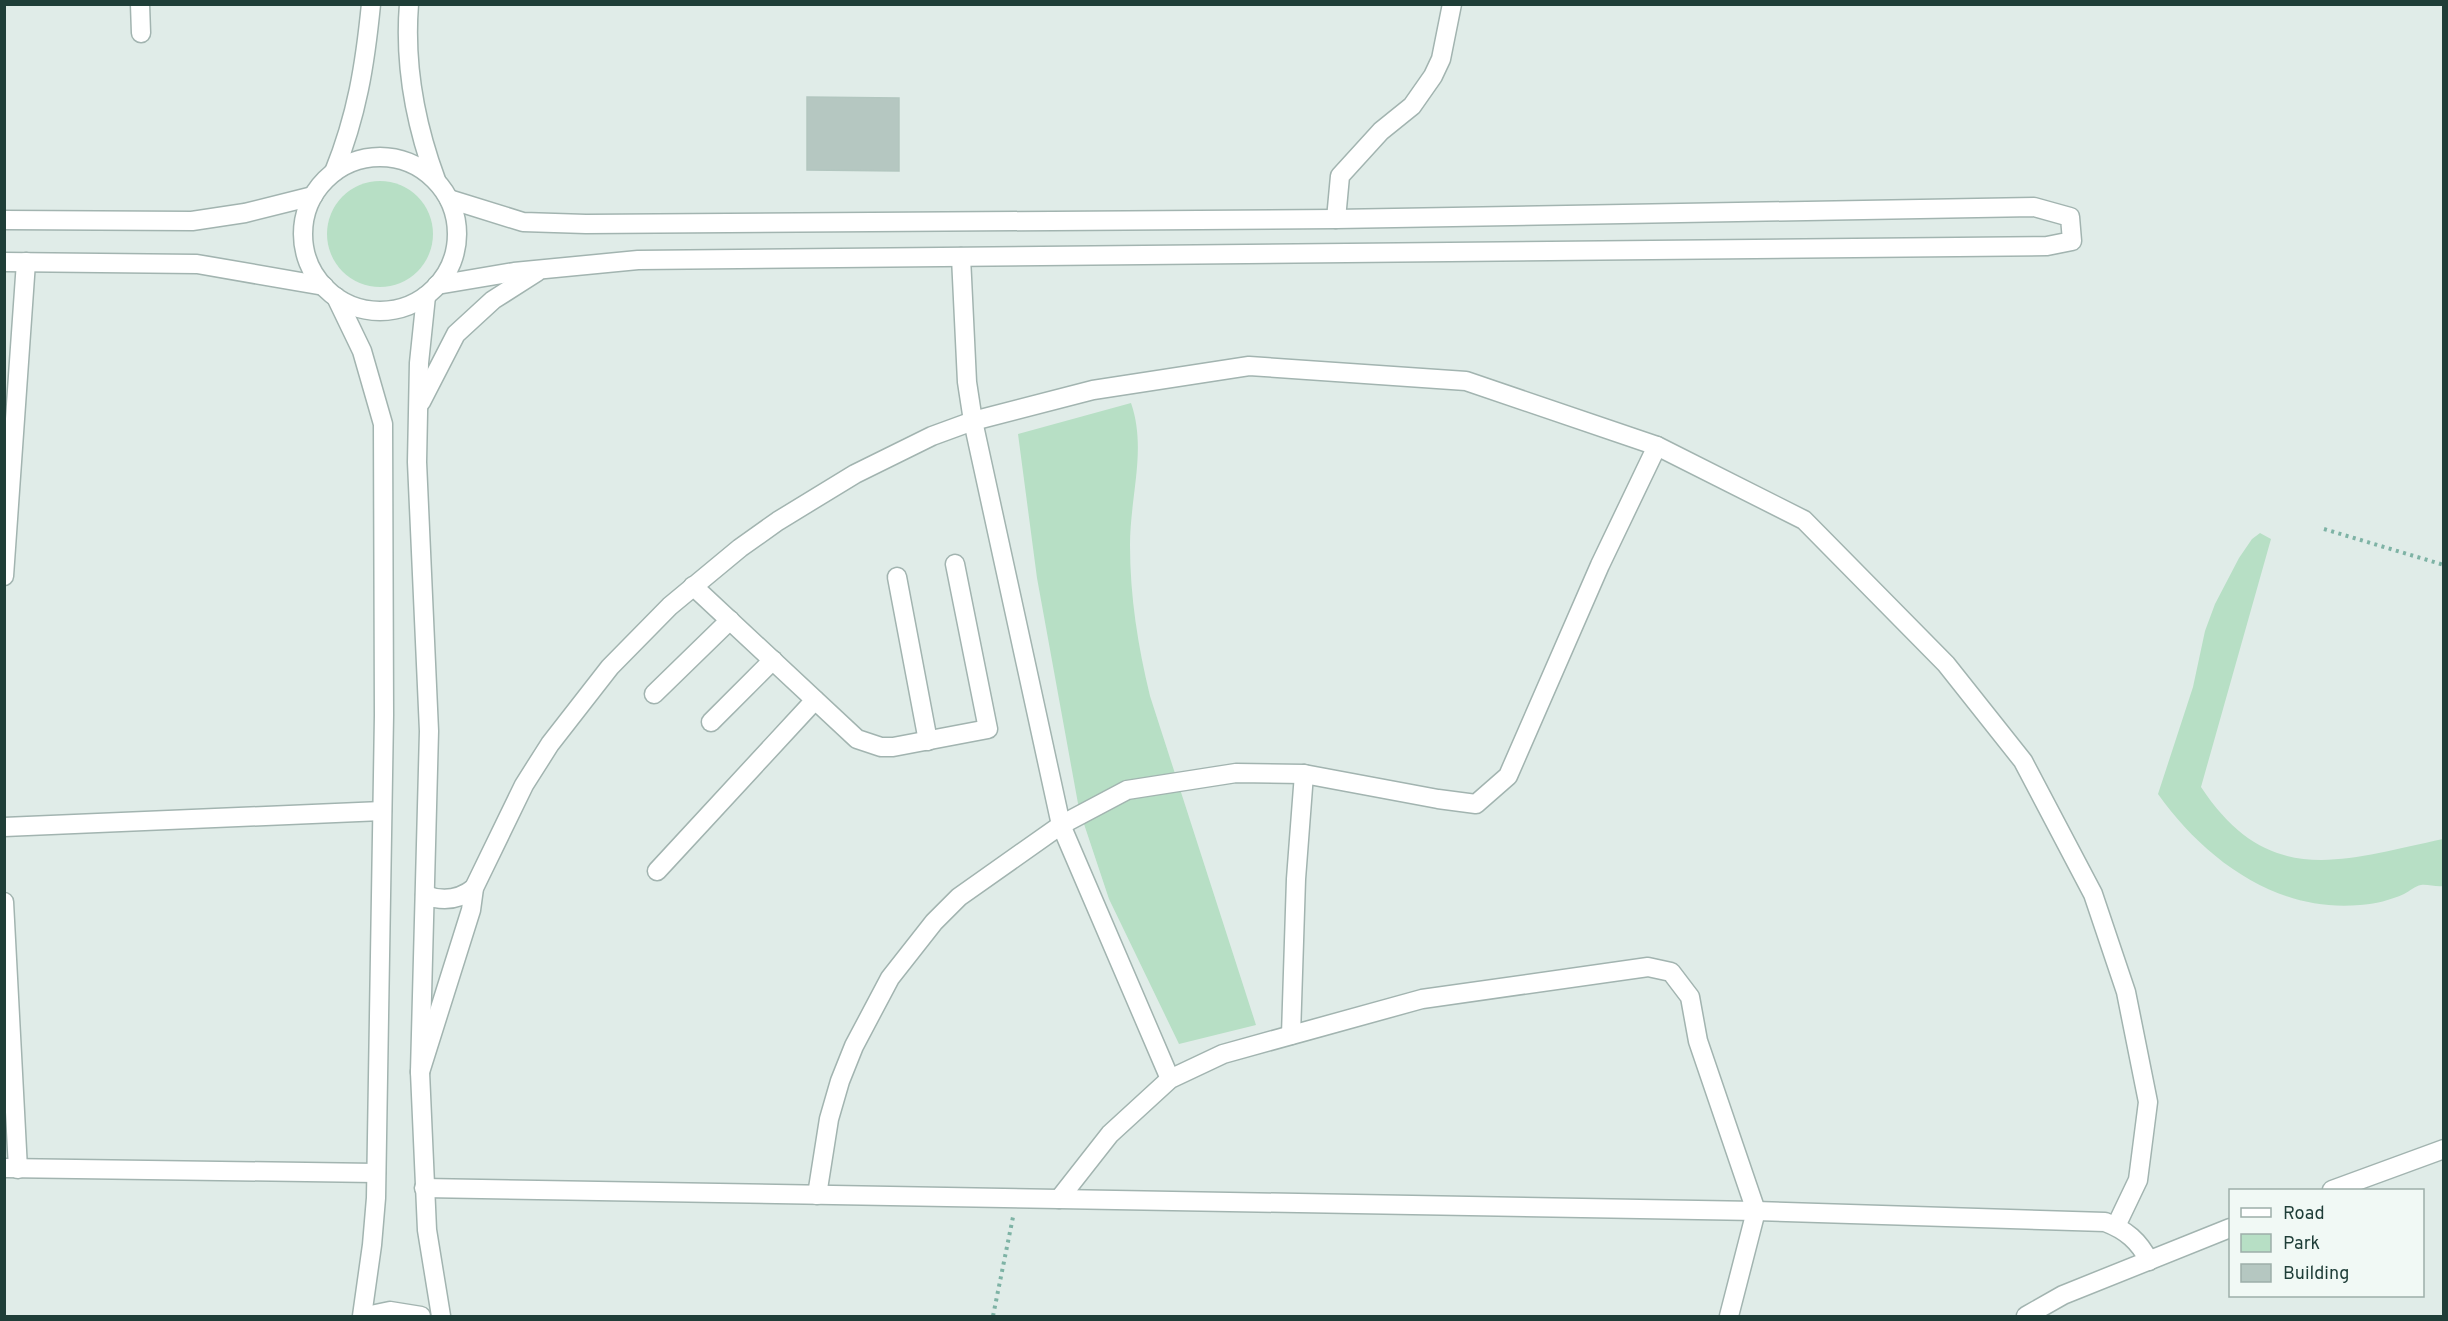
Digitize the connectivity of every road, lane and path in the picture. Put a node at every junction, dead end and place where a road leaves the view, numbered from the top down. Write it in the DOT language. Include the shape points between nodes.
graph roads {
  1 [pos="140,4"];
  2 [pos="371,4"];
  3 [pos="410,4"];
  4 [pos="1452,4"];
  5 [pos="141,33"];
  6 [pos="334,172"];
  7 [pos="437,182"];
  8 [pos="313,196"];
  9 [pos="449,199"];
  10 [pos="1336,219"];
  11 [pos="4,220"];
  12 [pos="961,257"];
  13 [pos="4,262"];
  14 [pos="26,262"];
  15 [pos="541,269"];
  16 [pos="432,290"];
  17 [pos="330,291"];
  18 [pos="418,406"];
  19 [pos="973,421"];
  20 [pos="1657,446"];
  21 [pos="2324,529"];
  22 [pos="955,564"];
  23 [pos="2444,565"];
  24 [pos="4,576"];
  25 [pos="897,577"];
  26 [pos="693,586"];
  27 [pos="730,620"];
  28 [pos="773,660"];
  29 [pos="654,694"];
  30 [pos="815,700"];
  31 [pos="711,722"];
  32 [pos="928,741"];
  33 [pos="1304,774"];
  34 [pos="382,811"];
  35 [pos="1061,825"];
  36 [pos="4,827"];
  37 [pos="657,871"];
  38 [pos="474,888"];
  39 [pos="425,895"];
  40 [pos="4,902"];
  41 [pos="1291,1035"];
  42 [pos="420,1072"];
  43 [pos="1170,1078"];
  44 [pos="2444,1149"];
  45 [pos="11,1168"];
  46 [pos="376,1173"];
  47 [pos="424,1188"];
  48 [pos="2337,1189"];
  49 [pos="817,1195"];
  50 [pos="1017,1199"];
  51 [pos="1059,1199"];
  52 [pos="1756,1211"];
  53 [pos="2116,1226"];
  54 [pos="2229,1228"];
  55 [pos="2149,1261"];
  56 [pos="364,1317"];
  57 [pos="422,1317"];
  58 [pos="441,1317"];
  59 [pos="993,1317"];
  60 [pos="1729,1317"];
  61 [pos="2026,1317"];
  1 -- 5 [label="street"];
  2 -- 6 [label="street" via="359,96"];
  3 -- 7 [label="street" via="411,91 420,134"];
  4 -- 10 [label="street" via="1441,59 1433,76 1412,106 1381,131 1340,176"];
  6 -- 7 [label="street" via="363,158 379,156 411,163"];
  6 -- 8 [label="street"];
  7 -- 9 [label="street"];
  8 -- 11 [label="street" via="192,221"];
  8 -- 17 [label="street" via="307,211 304,243 314,273"];
  9 -- 10 [label="street" via="523,222 586,224"];
  9 -- 16 [label="street" via="456,219 457,241 452,262"];
  10 -- 12 [label="street" via="2034,207 2070,217 2072,241 2047,246"];
  12 -- 15 [label="street" via="638,260"];
  12 -- 19 [label="street" via="967,382"];
  13 -- 14 [label="street"];
  14 -- 17 [label="street" via="197,264"];
  14 -- 24 [label="street"];
  15 -- 16 [label="street"];
  15 -- 18 [label="street" via="493,300 456,334"];
  16 -- 17 [label="street" via="398,309 382,311 366,309"];
  16 -- 18 [label="street" via="419,363"];
  17 -- 34 [label="street" via="362,351 383,424"];
  18 -- 39 [label="street" via="429,731"];
  19 -- 20 [label="street" via="1094,390 1249,366 1466,381"];
  19 -- 26 [label="street" via="893,454 818,496 740,548"];
  19 -- 35 [label="street"];
  20 -- 33 [label="street" via="1508,776 1476,804"];
  20 -- 53 [label="street" via="1804,520 1946,664 2023,761 2093,894 2126,992 2148,1102 2138,1180"];
  21 -- 23 [label="path"];
  22 -- 32 [label="street" via="988,729"];
  25 -- 32 [label="street"];
  26 -- 27 [label="street"];
  26 -- 38 [label="street" via="610,667 550,744 524,785"];
  27 -- 28 [label="street"];
  27 -- 29 [label="street"];
  28 -- 30 [label="street"];
  28 -- 31 [label="street"];
  30 -- 32 [label="street" via="857,739 869,744 893,747"];
  30 -- 37 [label="street"];
  33 -- 35 [label="street" via="1236,773 1127,790"];
  33 -- 41 [label="street"];
  34 -- 36 [label="street"];
  34 -- 46 [label="street"];
  35 -- 43 [label="street"];
  35 -- 49 [label="street" via="959,897 890,978 840,1082 829,1119"];
  38 -- 39 [label="street" via="454,899"];
  38 -- 42 [label="street" via="471,910"];
  39 -- 42 [label="street"];
  40 -- 45 [label="street"];
  41 -- 43 [label="street" via="1223,1054"];
  41 -- 52 [label="street" via="1422,999 1648,967 1671,972 1689,997 1698,1041"];
  42 -- 47 [label="street"];
  43 -- 51 [label="street" via="1110,1134"];
  44 -- 48 [label="street"];
  45 -- 46 [label="street"];
  46 -- 56 [label="street"];
  47 -- 49 [label="street"];
  47 -- 58 [label="street"];
  49 -- 50 [label="street"];
  50 -- 51 [label="street"];
  50 -- 59 [label="path"];
  51 -- 52 [label="street"];
  52 -- 53 [label="street" via="2104,1222"];
  52 -- 60 [label="street"];
  53 -- 55 [label="street" via="2137,1241"];
  54 -- 55 [label="street"];
  55 -- 61 [label="street" via="2063,1295"];
  56 -- 57 [label="street" via="390,1311"];
}
